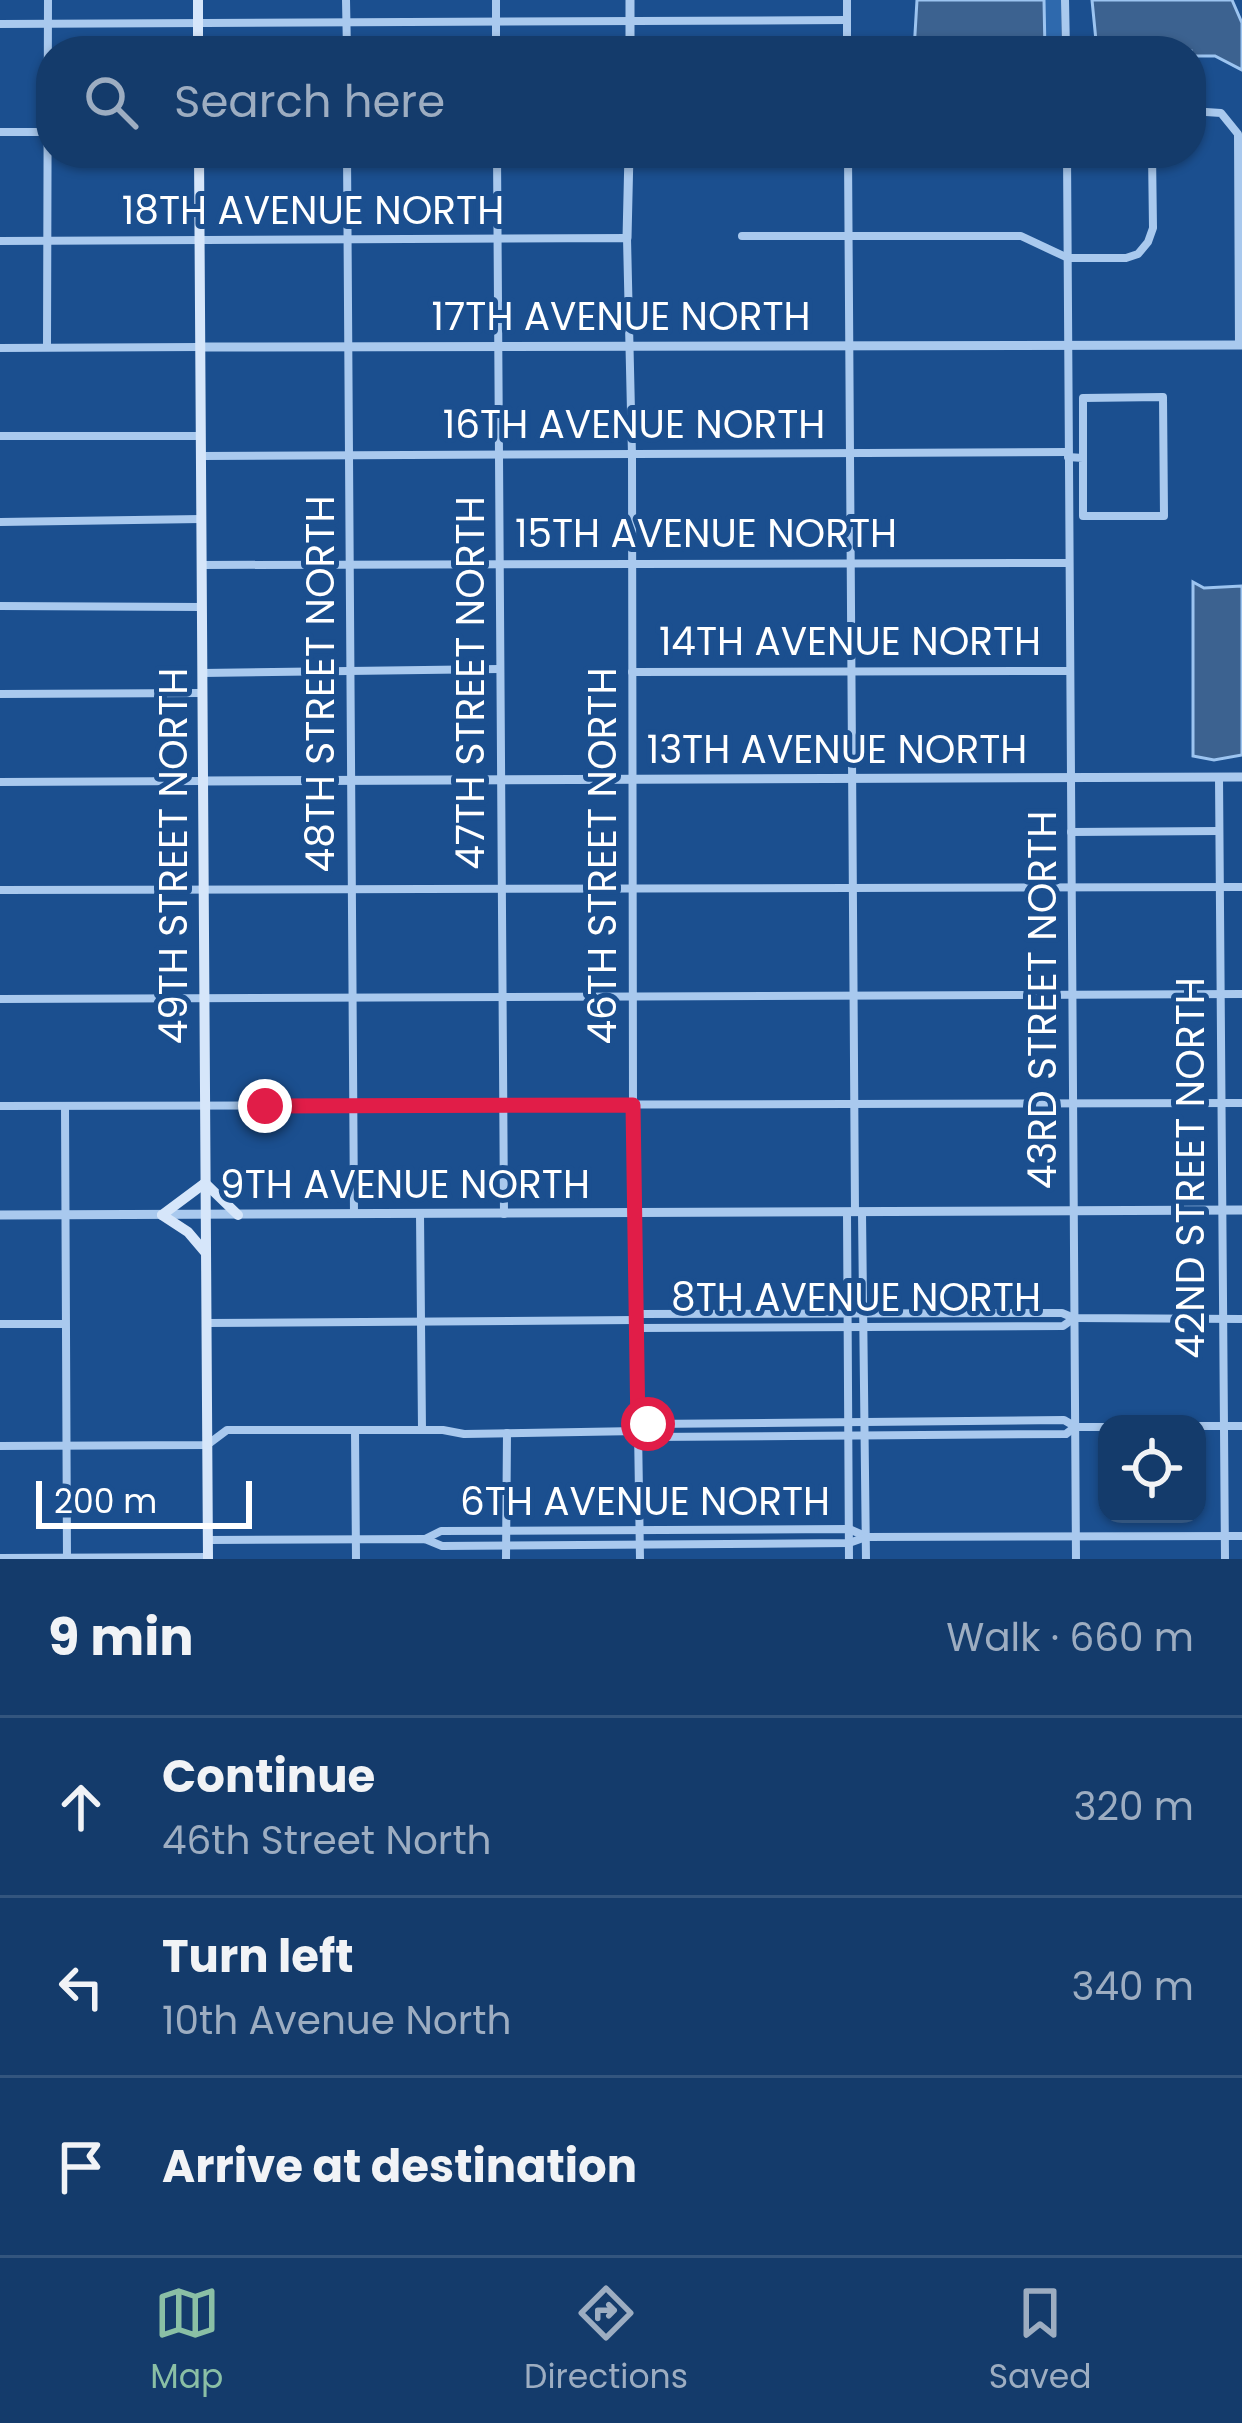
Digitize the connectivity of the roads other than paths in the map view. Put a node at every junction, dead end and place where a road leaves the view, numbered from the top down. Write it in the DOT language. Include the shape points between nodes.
graph roads {
  1 [pos="48,0"];
  2 [pos="198,0"];
  3 [pos="346,0"];
  4 [pos="496,0"];
  5 [pos="630,0"];
  6 [pos="847,0"];
  7 [pos="1065,0"];
  8 [pos="847,20"];
  9 [pos="496,22"];
  10 [pos="630,22"];
  11 [pos="198,23"];
  12 [pos="346,23"];
  13 [pos="48,24"];
  14 [pos="0,25"];
  15 [pos="48,36"];
  16 [pos="198,36"];
  17 [pos="346,36"];
  18 [pos="496,36"];
  19 [pos="630,36"];
  20 [pos="847,36"];
  21 [pos="1066,36"];
  22 [pos="1206,112"];
  23 [pos="0,132"];
  24 [pos="36,132"];
  25 [pos="49,168"];
  26 [pos="199,168"];
  27 [pos="347,168"];
  28 [pos="497,168"];
  29 [pos="629,168"];
  30 [pos="848,168"];
  31 [pos="1067,168"];
  32 [pos="1152,168"];
  33 [pos="742,236"];
  34 [pos="847,236"];
  35 [pos="627,238"];
  36 [pos="347,239"];
  37 [pos="497,239"];
  38 [pos="200,240"];
  39 [pos="0,241"];
  40 [pos="48,241"];
  41 [pos="1068,258"];
  42 [pos="629,344"];
  43 [pos="1068,344"];
  44 [pos="1241,345"];
  45 [pos="200,346"];
  46 [pos="348,346"];
  47 [pos="498,346"];
  48 [pos="848,346"];
  49 [pos="47,347"];
  50 [pos="0,348"];
  51 [pos="0,436"];
  52 [pos="200,436"];
  53 [pos="498,452"];
  54 [pos="632,454"];
  55 [pos="348,455"];
  56 [pos="850,455"];
  57 [pos="1068,455"];
  58 [pos="201,456"];
  59 [pos="1083,458"];
  60 [pos="201,519"];
  61 [pos="0,522"];
  62 [pos="852,562"];
  63 [pos="348,563"];
  64 [pos="499,563"];
  65 [pos="632,563"];
  66 [pos="1067,563"];
  67 [pos="201,565"];
  68 [pos="0,606"];
  69 [pos="202,607"];
  70 [pos="499,669"];
  71 [pos="852,669"];
  72 [pos="1068,670"];
  73 [pos="632,672"];
  74 [pos="202,673"];
  75 [pos="349,673"];
  76 [pos="202,693"];
  77 [pos="0,694"];
  78 [pos="1071,777"];
  79 [pos="1219,777"];
  80 [pos="1242,777"];
  81 [pos="854,779"];
  82 [pos="501,780"];
  83 [pos="203,781"];
  84 [pos="632,781"];
  85 [pos="0,782"];
  86 [pos="349,782"];
  87 [pos="1220,831"];
  88 [pos="1071,832"];
  89 [pos="852,886"];
  90 [pos="633,887"];
  91 [pos="1220,887"];
  92 [pos="1242,887"];
  93 [pos="352,889"];
  94 [pos="1072,889"];
  95 [pos="0,890"];
  96 [pos="203,890"];
  97 [pos="501,890"];
  98 [pos="853,994"];
  99 [pos="1219,994"];
  100 [pos="1242,994"];
  101 [pos="1073,995"];
  102 [pos="633,996"];
  103 [pos="204,997"];
  104 [pos="501,997"];
  105 [pos="352,998"];
  106 [pos="0,999"];
  107 [pos="1242,1102"];
  108 [pos="1075,1103"];
  109 [pos="1219,1103"];
  110 [pos="854,1104"];
  111 [pos="353,1105"];
  112 [pos="502,1105"];
  113 [pos="633,1105"];
  114 [pos="0,1106"];
  115 [pos="65,1106"];
  116 [pos="205,1106"];
  117 [pos="205,1184"];
  118 [pos="1221,1210"];
  119 [pos="1242,1210"];
  120 [pos="1074,1212"];
  121 [pos="635,1213"];
  122 [pos="855,1213"];
  123 [pos="354,1214"];
  124 [pos="420,1214"];
  125 [pos="504,1214"];
  126 [pos="0,1215"];
  127 [pos="162,1215"];
  128 [pos="206,1215"];
  129 [pos="238,1215"];
  130 [pos="66,1216"];
  131 [pos="206,1253"];
  132 [pos="849,1312"];
  133 [pos="864,1312"];
  134 [pos="1074,1318"];
  135 [pos="1221,1319"];
  136 [pos="1242,1319"];
  137 [pos="636,1321"];
  138 [pos="206,1323"];
  139 [pos="421,1323"];
  140 [pos="0,1324"];
  141 [pos="65,1324"];
  142 [pos="849,1327"];
  143 [pos="864,1327"];
  144 [pos="865,1421"];
  145 [pos="849,1422"];
  146 [pos="1076,1426"];
  147 [pos="1098,1426"];
  148 [pos="1206,1426"];
  149 [pos="1222,1426"];
  150 [pos="1242,1426"];
  151 [pos="355,1430"];
  152 [pos="422,1430"];
  153 [pos="638,1431"];
  154 [pos="507,1433"];
  155 [pos="865,1435"];
  156 [pos="849,1436"];
  157 [pos="207,1445"];
  158 [pos="0,1446"];
  159 [pos="67,1447"];
  160 [pos="640,1529"];
  161 [pos="849,1529"];
  162 [pos="506,1531"];
  163 [pos="1242,1535"];
  164 [pos="1075,1536"];
  165 [pos="1224,1536"];
  166 [pos="866,1537"];
  167 [pos="356,1539"];
  168 [pos="425,1539"];
  169 [pos="207,1540"];
  170 [pos="849,1543"];
  171 [pos="640,1545"];
  172 [pos="506,1546"];
  173 [pos="0,1558"];
  174 [pos="67,1558"];
  175 [pos="208,1558"];
  176 [pos="356,1559"];
  177 [pos="506,1559"];
  178 [pos="640,1559"];
  179 [pos="849,1559"];
  180 [pos="866,1559"];
  181 [pos="1076,1559"];
  182 [pos="1225,1559"];
  1 -- 13 [label="street"];
  2 -- 11 [label="main road"];
  3 -- 12 [label="street"];
  4 -- 9 [label="street"];
  5 -- 10 [label="street"];
  6 -- 8 [label="street"];
  7 -- 21 [label="street"];
  8 -- 10 [label="street"];
  8 -- 20 [label="street"];
  9 -- 10 [label="street"];
  9 -- 12 [label="street"];
  9 -- 18 [label="street"];
  10 -- 19 [label="street"];
  11 -- 12 [label="street"];
  11 -- 13 [label="street"];
  11 -- 16 [label="main road"];
  12 -- 17 [label="street"];
  13 -- 14 [label="street"];
  13 -- 15 [label="street"];
  22 -- 44 [label="street" via="1221,113 1238,134"];
  23 -- 24 [label="street"];
  25 -- 40 [label="street"];
  26 -- 38 [label="main road, 49TH STREET NORTH"];
  27 -- 36 [label="street, 48TH STREET NORTH"];
  28 -- 37 [label="street, 47TH STREET NORTH"];
  29 -- 35 [label="street, 46TH STREET NORTH"];
  30 -- 34 [label="street"];
  31 -- 41 [label="street, 43RD STREET NORTH"];
  32 -- 41 [label="street" via="1153,227 1138,254"];
  33 -- 34 [label="street"];
  34 -- 41 [label="street" via="1021,236"];
  34 -- 48 [label="street"];
  35 -- 37 [label="street, 18TH AVENUE NORTH"];
  35 -- 42 [label="street, 46TH STREET NORTH"];
  36 -- 37 [label="street, 18TH AVENUE NORTH"];
  36 -- 38 [label="street, 18TH AVENUE NORTH"];
  36 -- 46 [label="street, 48TH STREET NORTH"];
  37 -- 47 [label="street, 47TH STREET NORTH"];
  38 -- 40 [label="street, 18TH AVENUE NORTH"];
  38 -- 45 [label="main road, 49TH STREET NORTH"];
  39 -- 40 [label="street, 18TH AVENUE NORTH"];
  40 -- 49 [label="street"];
  41 -- 43 [label="street, 43RD STREET NORTH"];
  42 -- 47 [label="street, 17TH AVENUE NORTH"];
  42 -- 48 [label="street, 17TH AVENUE NORTH"];
  42 -- 54 [label="street, 46TH STREET NORTH"];
  43 -- 44 [label="street, 17TH AVENUE NORTH"];
  43 -- 48 [label="street, 17TH AVENUE NORTH"];
  43 -- 57 [label="street, 43RD STREET NORTH"];
  45 -- 46 [label="street, 17TH AVENUE NORTH"];
  45 -- 49 [label="street, 17TH AVENUE NORTH"];
  45 -- 52 [label="main road, 49TH STREET NORTH"];
  46 -- 47 [label="street, 17TH AVENUE NORTH"];
  46 -- 55 [label="street, 48TH STREET NORTH"];
  47 -- 53 [label="street, 47TH STREET NORTH"];
  48 -- 56 [label="street"];
  49 -- 50 [label="street, 17TH AVENUE NORTH"];
  51 -- 52 [label="street"];
  52 -- 58 [label="main road, 49TH STREET NORTH"];
  53 -- 54 [label="street, 16TH AVENUE NORTH"];
  53 -- 55 [label="street, 16TH AVENUE NORTH"];
  53 -- 64 [label="street, 47TH STREET NORTH"];
  54 -- 56 [label="street, 16TH AVENUE NORTH"];
  54 -- 65 [label="street, 46TH STREET NORTH"];
  55 -- 58 [label="street, 16TH AVENUE NORTH"];
  55 -- 63 [label="street, 48TH STREET NORTH"];
  56 -- 57 [label="street, 16TH AVENUE NORTH"];
  56 -- 62 [label="street"];
  57 -- 59 [label="street, 16TH AVENUE NORTH"];
  57 -- 66 [label="street, 43RD STREET NORTH"];
  58 -- 60 [label="main road, 49TH STREET NORTH"];
  59 -- 59 [label="street" via="1083,398 1163,398 1164,516 1083,516"];
  60 -- 61 [label="street"];
  60 -- 67 [label="main road, 49TH STREET NORTH"];
  62 -- 65 [label="street, 15TH AVENUE NORTH"];
  62 -- 66 [label="street, 15TH AVENUE NORTH"];
  62 -- 71 [label="street"];
  63 -- 64 [label="street, 15TH AVENUE NORTH"];
  63 -- 67 [label="street, 15TH AVENUE NORTH"];
  63 -- 75 [label="street, 48TH STREET NORTH"];
  64 -- 65 [label="street, 15TH AVENUE NORTH"];
  64 -- 70 [label="street, 47TH STREET NORTH"];
  65 -- 73 [label="street, 46TH STREET NORTH"];
  66 -- 72 [label="street, 43RD STREET NORTH"];
  67 -- 69 [label="main road, 49TH STREET NORTH"];
  68 -- 69 [label="street"];
  69 -- 74 [label="main road, 49TH STREET NORTH"];
  70 -- 75 [label="street"];
  70 -- 82 [label="street, 47TH STREET NORTH"];
  71 -- 72 [label="street, 14TH AVENUE NORTH"];
  71 -- 73 [label="street, 14TH AVENUE NORTH"];
  71 -- 81 [label="street"];
  72 -- 78 [label="street, 43RD STREET NORTH"];
  73 -- 84 [label="street, 46TH STREET NORTH"];
  74 -- 75 [label="street"];
  74 -- 76 [label="main road, 49TH STREET NORTH"];
  75 -- 86 [label="street, 48TH STREET NORTH"];
  76 -- 77 [label="street"];
  76 -- 83 [label="main road, 49TH STREET NORTH"];
  78 -- 79 [label="street, 13TH AVENUE NORTH"];
  78 -- 81 [label="street, 13TH AVENUE NORTH"];
  78 -- 88 [label="street, 43RD STREET NORTH"];
  79 -- 80 [label="street, 13TH AVENUE NORTH"];
  79 -- 87 [label="street, 42ND STREET NORTH"];
  81 -- 84 [label="street, 13TH AVENUE NORTH"];
  81 -- 89 [label="street"];
  82 -- 84 [label="street, 13TH AVENUE NORTH"];
  82 -- 86 [label="street, 13TH AVENUE NORTH"];
  82 -- 97 [label="street, 47TH STREET NORTH"];
  83 -- 85 [label="street, 13TH AVENUE NORTH"];
  83 -- 86 [label="street, 13TH AVENUE NORTH"];
  83 -- 96 [label="main road, 49TH STREET NORTH"];
  84 -- 90 [label="street, 46TH STREET NORTH"];
  86 -- 93 [label="street, 48TH STREET NORTH"];
  87 -- 88 [label="street"];
  87 -- 91 [label="street, 42ND STREET NORTH"];
  88 -- 94 [label="street, 43RD STREET NORTH"];
  89 -- 90 [label="street"];
  89 -- 94 [label="street"];
  89 -- 98 [label="street"];
  90 -- 97 [label="street"];
  90 -- 102 [label="street, 46TH STREET NORTH"];
  91 -- 92 [label="street"];
  91 -- 94 [label="street"];
  91 -- 99 [label="street, 42ND STREET NORTH"];
  93 -- 96 [label="street"];
  93 -- 97 [label="street"];
  93 -- 105 [label="street, 48TH STREET NORTH"];
  94 -- 101 [label="street, 43RD STREET NORTH"];
  95 -- 96 [label="street"];
  96 -- 103 [label="main road, 49TH STREET NORTH"];
  97 -- 104 [label="street, 47TH STREET NORTH"];
  98 -- 101 [label="street"];
  98 -- 102 [label="street"];
  98 -- 110 [label="street"];
  99 -- 100 [label="street"];
  99 -- 101 [label="street"];
  99 -- 109 [label="street, 42ND STREET NORTH"];
  101 -- 108 [label="street, 43RD STREET NORTH"];
  102 -- 104 [label="street"];
  102 -- 113 [label="street, 46TH STREET NORTH"];
  103 -- 105 [label="street"];
  103 -- 106 [label="street"];
  103 -- 116 [label="main road, 49TH STREET NORTH"];
  104 -- 105 [label="street"];
  104 -- 112 [label="street, 47TH STREET NORTH"];
  105 -- 111 [label="street, 48TH STREET NORTH"];
  107 -- 109 [label="street"];
  108 -- 109 [label="street"];
  108 -- 110 [label="street"];
  108 -- 120 [label="street, 43RD STREET NORTH"];
  109 -- 118 [label="street, 42ND STREET NORTH"];
  110 -- 113 [label="street"];
  110 -- 122 [label="street"];
  111 -- 112 [label="street"];
  111 -- 116 [label="street"];
  111 -- 123 [label="street, 48TH STREET NORTH"];
  112 -- 113 [label="street"];
  112 -- 125 [label="street, 47TH STREET NORTH"];
  113 -- 121 [label="street, 46TH STREET NORTH"];
  114 -- 115 [label="street"];
  115 -- 116 [label="street"];
  115 -- 130 [label="street"];
  116 -- 117 [label="main road, 49TH STREET NORTH"];
  117 -- 127 [label="main road"];
  117 -- 128 [label="main road, 49TH STREET NORTH"];
  117 -- 129 [label="main road"];
  118 -- 119 [label="street, 9TH AVENUE NORTH"];
  118 -- 120 [label="street, 9TH AVENUE NORTH"];
  118 -- 135 [label="street, 42ND STREET NORTH"];
  120 -- 122 [label="street, 9TH AVENUE NORTH"];
  120 -- 134 [label="street, 43RD STREET NORTH"];
  121 -- 122 [label="street, 9TH AVENUE NORTH"];
  121 -- 125 [label="street, 9TH AVENUE NORTH"];
  121 -- 137 [label="street, 46TH STREET NORTH"];
  122 -- 132 [label="street"];
  122 -- 133 [label="street"];
  123 -- 124 [label="street, 9TH AVENUE NORTH"];
  123 -- 129 [label="street, 9TH AVENUE NORTH"];
  124 -- 125 [label="street, 9TH AVENUE NORTH"];
  124 -- 139 [label="street"];
  126 -- 130 [label="street, 9TH AVENUE NORTH"];
  127 -- 128 [label="street, 9TH AVENUE NORTH"];
  127 -- 130 [label="street, 9TH AVENUE NORTH"];
  127 -- 131 [label="main road"];
  128 -- 129 [label="street, 9TH AVENUE NORTH"];
  128 -- 131 [label="main road, 49TH STREET NORTH"];
  130 -- 141 [label="street"];
  131 -- 138 [label="main road, 49TH STREET NORTH"];
  132 -- 133 [label="street, 8TH AVENUE NORTH"];
  132 -- 137 [label="street, 8TH AVENUE NORTH"];
  132 -- 142 [label="street"];
  133 -- 134 [label="street, 8TH AVENUE NORTH"];
  133 -- 143 [label="street"];
  134 -- 135 [label="street, 8TH AVENUE NORTH"];
  134 -- 143 [label="street, 8TH AVENUE NORTH" via="1063,1326"];
  134 -- 146 [label="street, 43RD STREET NORTH"];
  135 -- 136 [label="street, 8TH AVENUE NORTH"];
  135 -- 149 [label="street, 42ND STREET NORTH"];
  137 -- 139 [label="street, 8TH AVENUE NORTH"];
  137 -- 142 [label="street, 8TH AVENUE NORTH"];
  137 -- 153 [label="street, 46TH STREET NORTH"];
  138 -- 139 [label="street, 8TH AVENUE NORTH"];
  138 -- 157 [label="main road, 49TH STREET NORTH"];
  139 -- 152 [label="street"];
  140 -- 141 [label="street"];
  141 -- 159 [label="street"];
  142 -- 143 [label="street, 8TH AVENUE NORTH"];
  142 -- 145 [label="street"];
  143 -- 144 [label="street"];
  144 -- 145 [label="street"];
  144 -- 146 [label="street"];
  144 -- 155 [label="street"];
  145 -- 153 [label="street" via="648,1424"];
  145 -- 156 [label="street"];
  146 -- 147 [label="street"];
  146 -- 155 [label="street" via="1066,1434"];
  146 -- 164 [label="street, 43RD STREET NORTH"];
  148 -- 149 [label="street"];
  149 -- 150 [label="street"];
  149 -- 165 [label="street, 42ND STREET NORTH"];
  151 -- 152 [label="street"];
  151 -- 157 [label="street" via="226,1430"];
  151 -- 167 [label="street"];
  152 -- 154 [label="street"];
  153 -- 154 [label="street"];
  153 -- 156 [label="street"];
  153 -- 160 [label="street, 46TH STREET NORTH"];
  154 -- 162 [label="street"];
  155 -- 156 [label="street"];
  155 -- 166 [label="street"];
  156 -- 161 [label="street"];
  157 -- 159 [label="street"];
  157 -- 169 [label="main road, 49TH STREET NORTH"];
  158 -- 159 [label="street"];
  159 -- 174 [label="street"];
  160 -- 161 [label="street, 6TH AVENUE NORTH"];
  160 -- 162 [label="street, 6TH AVENUE NORTH"];
  160 -- 171 [label="street, 46TH STREET NORTH"];
  161 -- 166 [label="street, 6TH AVENUE NORTH"];
  161 -- 170 [label="street"];
  162 -- 168 [label="street, 6TH AVENUE NORTH"];
  162 -- 172 [label="street"];
  163 -- 165 [label="street, 6TH AVENUE NORTH"];
  164 -- 165 [label="street, 6TH AVENUE NORTH"];
  164 -- 166 [label="street, 6TH AVENUE NORTH"];
  164 -- 181 [label="street, 43RD STREET NORTH"];
  165 -- 182 [label="street, 42ND STREET NORTH"];
  166 -- 170 [label="street, 6TH AVENUE NORTH"];
  166 -- 180 [label="street"];
  167 -- 168 [label="street, 6TH AVENUE NORTH"];
  167 -- 169 [label="street, 6TH AVENUE NORTH"];
  167 -- 176 [label="street"];
  168 -- 172 [label="street, 6TH AVENUE NORTH"];
  169 -- 175 [label="main road, 49TH STREET NORTH"];
  170 -- 171 [label="street, 6TH AVENUE NORTH"];
  170 -- 179 [label="street"];
  171 -- 172 [label="street, 6TH AVENUE NORTH"];
  171 -- 178 [label="street, 46TH STREET NORTH"];
  172 -- 177 [label="street"];
  173 -- 174 [label="street"];
  174 -- 175 [label="street"];
}
